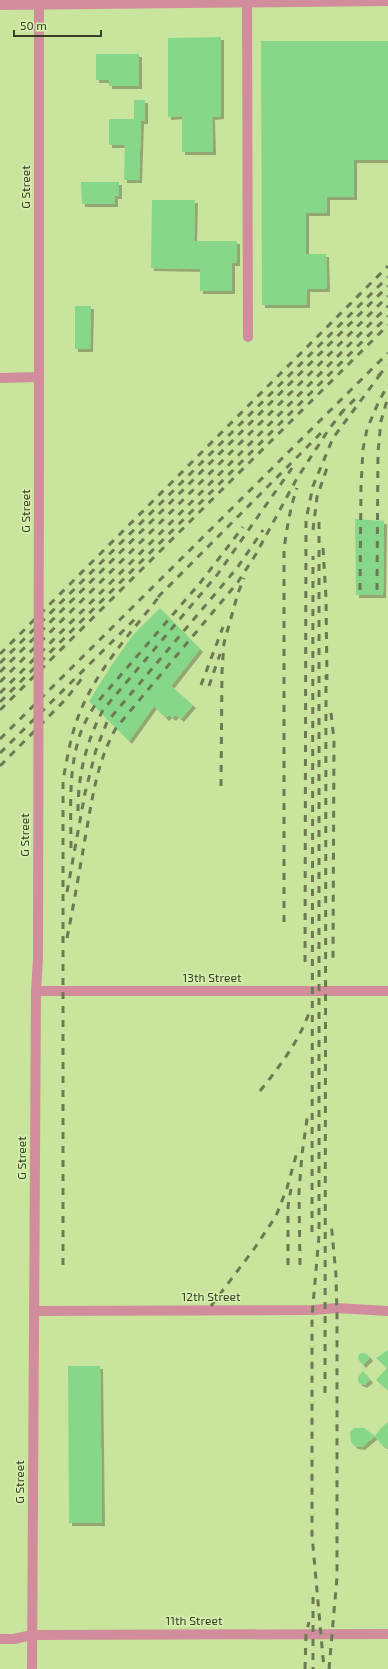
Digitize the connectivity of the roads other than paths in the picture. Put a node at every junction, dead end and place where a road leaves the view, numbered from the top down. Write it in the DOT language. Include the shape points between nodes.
graph roads {
  1 [pos="373,0"];
  2 [pos="388,1"];
  3 [pos="39,2"];
  4 [pos="247,2"];
  5 [pos="0,4"];
  6 [pos="248,337"];
  7 [pos="39,377"];
  8 [pos="0,378"];
  9 [pos="36,991"];
  10 [pos="388,991"];
  11 [pos="34,1310"];
  12 [pos="388,1311"];
  13 [pos="388,1634"];
  14 [pos="32,1635"];
  15 [pos="0,1639"];
  16 [pos="32,1669"];
  1 -- 2 [label="lane"];
  1 -- 4 [label="lane"];
  3 -- 4 [label="lane"];
  3 -- 5 [label="lane"];
  3 -- 7 [label="lane, G Street"];
  4 -- 6 [label="lane"];
  7 -- 8 [label="lane"];
  7 -- 9 [label="lane, G Street, bridge"];
  9 -- 10 [label="lane, 13th Street"];
  9 -- 11 [label="lane, G Street"];
  11 -- 12 [label="lane, 12th Street" via="337,1308"];
  11 -- 14 [label="lane, G Street"];
  13 -- 14 [label="lane, 11th Street"];
  14 -- 15 [label="lane, 11th Street"];
  14 -- 16 [label="lane, G Street"];
}
